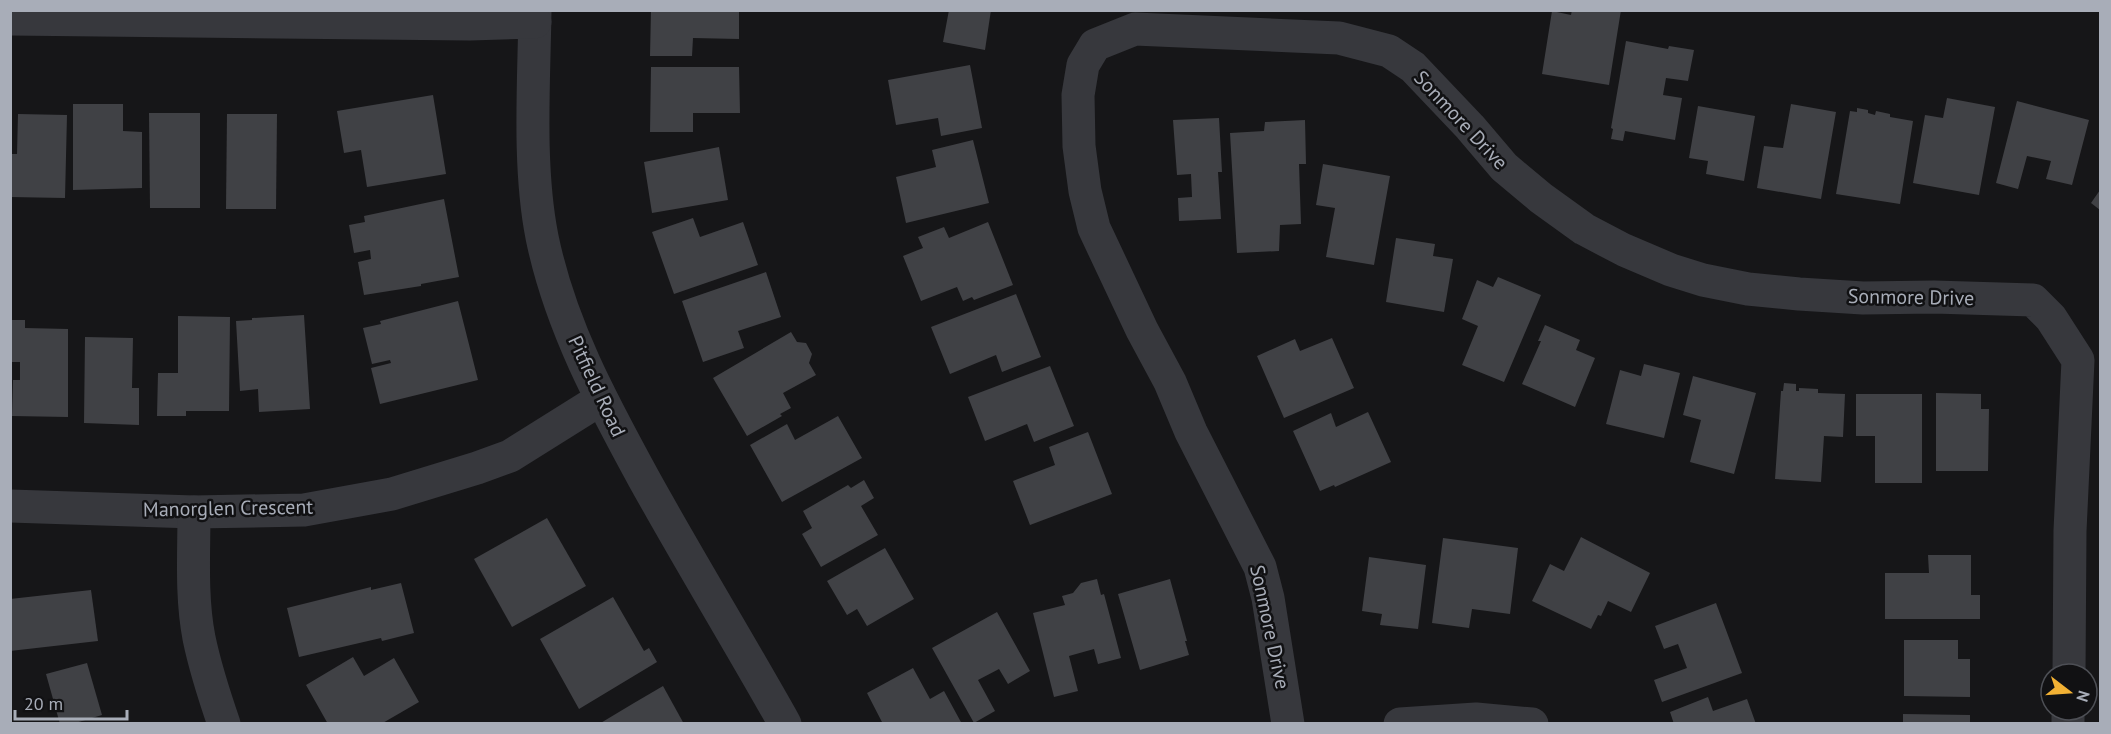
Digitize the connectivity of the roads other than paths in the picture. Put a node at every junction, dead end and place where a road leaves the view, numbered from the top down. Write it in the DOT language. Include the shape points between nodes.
graph roads {
  1 [pos="535,16"];
  2 [pos="10,19"];
  3 [pos="601,399"];
  4 [pos="10,506"];
  5 [pos="194,512"];
  6 [pos="2069,662"];
  7 [pos="224,723"];
  8 [pos="785,723"];
  9 [pos="1288,723"];
  10 [pos="1400,723"];
  11 [pos="1532,723"];
  1 -- 2 [label="street" via="470,24"];
  1 -- 3 [label="street, Pitfield Road" via="536,181 542,235 554,287"];
  3 -- 5 [label="street, Manorglen Crescent" via="510,456 392,494 304,510"];
  3 -- 8 [label="street, Pitfield Road" via="674,534"];
  4 -- 5 [label="street, Manorglen Crescent"];
  5 -- 7 [label="street" via="193,578 199,637"];
  6 -- 9 [label="street, Sonmore Drive" via="2078,360 2052,318 2033,300 1799,294 1703,280 1624,250 1575,223 1504,168 1413,67 1389,51 1339,38 1135,29 1095,45 1083,65 1078,95 1085,191 1094,228 1113,269 1260,567"];
  10 -- 11 [label="street" via="1476,719"];
}
